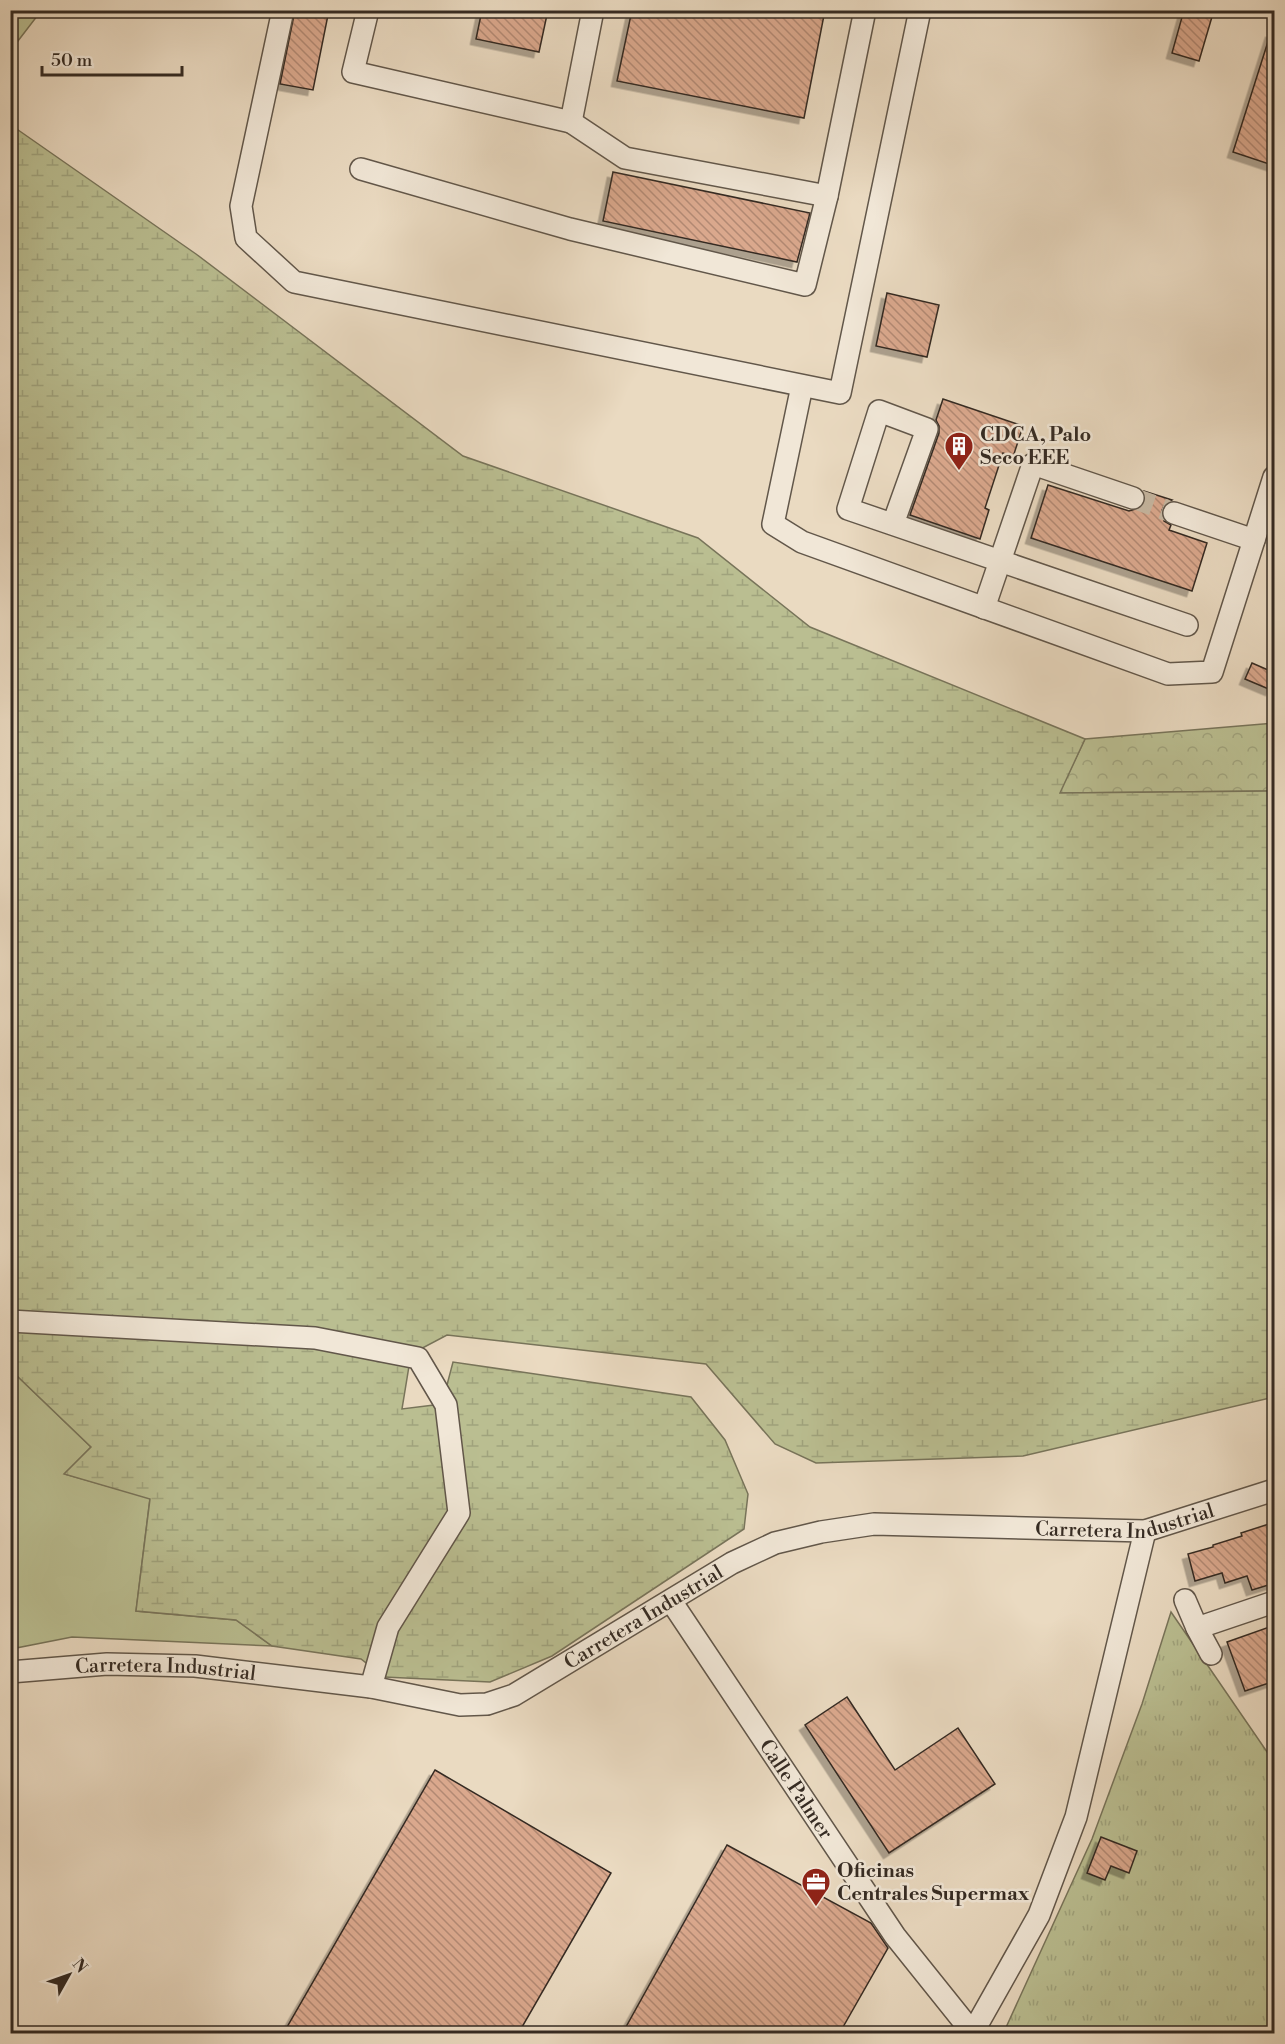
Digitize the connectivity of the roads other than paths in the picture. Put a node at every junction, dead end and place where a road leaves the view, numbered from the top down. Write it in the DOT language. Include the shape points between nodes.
graph roads {
  1 [pos="283,10"];
  2 [pos="368,10"];
  3 [pos="593,10"];
  4 [pos="865,10"];
  5 [pos="920,10"];
  6 [pos="571,122"];
  7 [pos="361,169"];
  8 [pos="827,196"];
  9 [pos="802,386"];
  10 [pos="1275,477"];
  11 [pos="1133,498"];
  12 [pos="1174,513"];
  13 [pos="893,524"];
  14 [pos="1254,540"];
  15 [pos="1000,560"];
  16 [pos="984,608"];
  17 [pos="1187,625"];
  18 [pos="10,1321"];
  19 [pos="1275,1490"];
  20 [pos="1145,1531"];
  21 [pos="1185,1600"];
  22 [pos="671,1601"];
  23 [pos="1275,1602"];
  24 [pos="1197,1628"];
  25 [pos="1211,1654"];
  26 [pos="10,1672"];
  27 [pos="371,1687"];
  28 [pos="972,2033"];
  1 -- 9 [label="street" via="241,206 246,238 294,282"];
  2 -- 6 [label="street" via="353,72"];
  3 -- 6 [label="street"];
  4 -- 8 [label="street"];
  5 -- 9 [label="street" via="840,393"];
  6 -- 8 [label="street" via="625,158"];
  7 -- 8 [label="street" via="570,229 805,285"];
  9 -- 16 [label="street" via="773,524 802,542"];
  10 -- 14 [label="street"];
  11 -- 15 [label="street" via="1034,464"];
  12 -- 14 [label="street"];
  13 -- 13 [label="street" via="848,509 879,411 927,429"];
  13 -- 15 [label="street"];
  14 -- 16 [label="street" via="1212,672 1168,674"];
  15 -- 16 [label="street"];
  15 -- 17 [label="street"];
  18 -- 27 [label="street" via="315,1338 418,1358 446,1405 459,1514 388,1627"];
  19 -- 20 [label="street, Carretera Industrial"];
  20 -- 22 [label="street, Carretera Industrial" via="863,1525 775,1544 732,1563"];
  20 -- 28 [label="street" via="1076,1817 1039,1915"];
  21 -- 24 [label="street"];
  22 -- 27 [label="street, Carretera Industrial" via="513,1695 487,1704 460,1705"];
  22 -- 28 [label="street, Calle Palmer" via="895,1936"];
  23 -- 24 [label="street"];
  24 -- 25 [label="street"];
  26 -- 27 [label="street, Carretera Industrial" via="107,1664 195,1666"];
}
